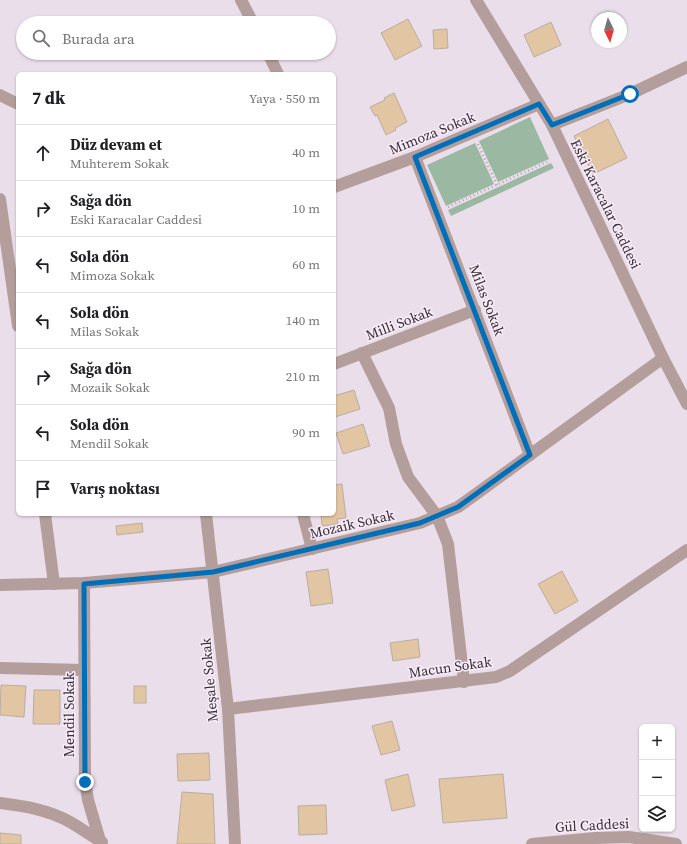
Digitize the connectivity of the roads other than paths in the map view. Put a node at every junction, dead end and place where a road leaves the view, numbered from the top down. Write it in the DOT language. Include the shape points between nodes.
graph roads {
  1 [pos="241,0"];
  2 [pos="476,0"];
  3 [pos="249,16"];
  4 [pos="271,60"];
  5 [pos="687,66"];
  6 [pos="277,72"];
  7 [pos="0,95"];
  8 [pos="16,103"];
  9 [pos="539,104"];
  10 [pos="552,125"];
  11 [pos="415,157"];
  12 [pos="336,186"];
  13 [pos="0,199"];
  14 [pos="475,310"];
  15 [pos="16,312"];
  16 [pos="362,353"];
  17 [pos="663,358"];
  18 [pos="336,363"];
  19 [pos="687,404"];
  20 [pos="530,455"];
  21 [pos="45,516"];
  22 [pos="206,516"];
  23 [pos="304,516"];
  24 [pos="437,516"];
  25 [pos="312,549"];
  26 [pos="687,550"];
  27 [pos="213,572"];
  28 [pos="54,584"];
  29 [pos="84,584"];
  30 [pos="0,585"];
  31 [pos="0,668"];
  32 [pos="84,670"];
  33 [pos="464,682"];
  34 [pos="228,709"];
  35 [pos="0,803"];
  36 [pos="102,843"];
  37 [pos="235,844"];
  38 [pos="532,844"];
  39 [pos="676,844"];
  1 -- 3 [label="street"];
  2 -- 9 [label="street, Eski Karacalar Caddesi"];
  4 -- 6 [label="street"];
  5 -- 10 [label="street" via="630,94"];
  7 -- 8 [label="street"];
  9 -- 10 [label="street, Eski Karacalar Caddesi"];
  9 -- 11 [label="street, Mimoza Sokak"];
  10 -- 17 [label="street, Eski Karacalar Caddesi"];
  11 -- 12 [label="street, Mimoza Sokak"];
  11 -- 14 [label="street, Milas Sokak"];
  13 -- 15 [label="street"];
  14 -- 16 [label="street, Milli Sokak"];
  14 -- 20 [label="street, Milas Sokak"];
  16 -- 18 [label="street, Milli Sokak"];
  16 -- 24 [label="street" via="389,408 396,444 408,477"];
  17 -- 19 [label="street, Eski Karacalar Caddesi"];
  17 -- 20 [label="street, Mozaik Sokak"];
  20 -- 24 [label="street, Mozaik Sokak" via="472,497"];
  21 -- 28 [label="street"];
  22 -- 27 [label="street, Meşale Sokak"];
  23 -- 25 [label="street"];
  24 -- 25 [label="street, Mozaik Sokak" via="397,529"];
  24 -- 33 [label="street" via="448,544"];
  25 -- 27 [label="street, Mozaik Sokak"];
  26 -- 33 [label="street, Macun Sokak" via="510,671 496,677"];
  27 -- 29 [label="street, Mozaik Sokak"];
  27 -- 34 [label="street, Meşale Sokak"];
  28 -- 29 [label="street, Mozaik Sokak"];
  28 -- 30 [label="street, Mozaik Sokak"];
  29 -- 32 [label="street, Mendil Sokak"];
  31 -- 32 [label="street"];
  32 -- 36 [label="street, Mendil Sokak" via="85,782"];
  33 -- 34 [label="street, Macun Sokak"];
  34 -- 37 [label="street, Meşale Sokak"];
  35 -- 36 [label="street" via="22,806 69,821"];
  38 -- 39 [label="street, Gül Caddesi" via="629,837"];
}
